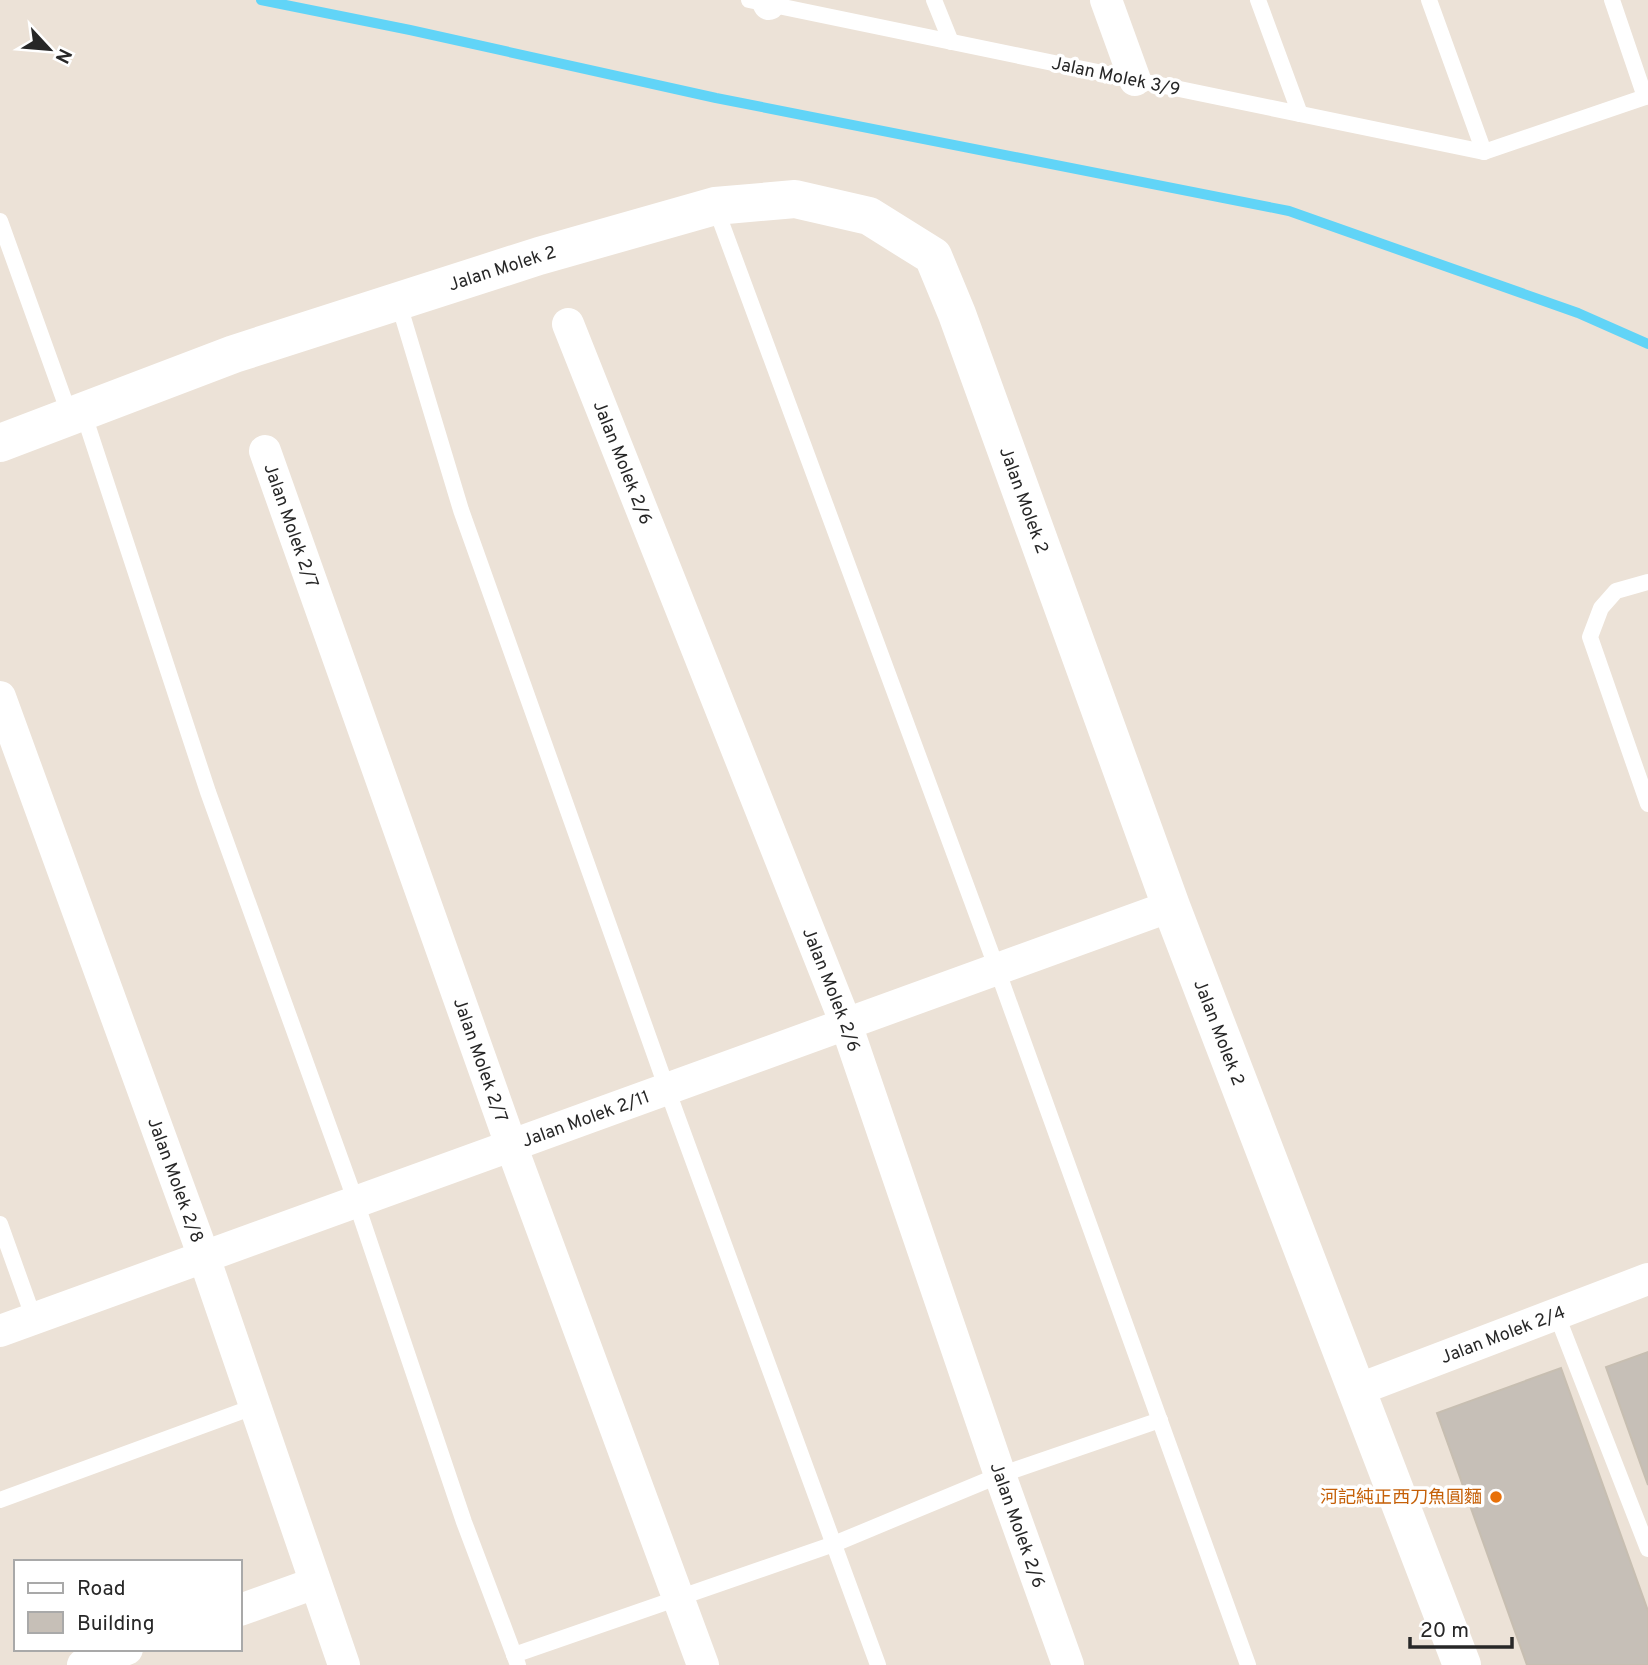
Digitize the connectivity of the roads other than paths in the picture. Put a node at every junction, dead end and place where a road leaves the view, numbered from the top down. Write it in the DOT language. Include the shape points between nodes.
graph roads {
  1 [pos="934,0"];
  2 [pos="1106,0"];
  3 [pos="1258,0"];
  4 [pos="1429,0"];
  5 [pos="1612,0"];
  6 [pos="762,1"];
  7 [pos="951,42"];
  8 [pos="1135,80"];
  9 [pos="1646,97"];
  10 [pos="1300,114"];
  11 [pos="1484,152"];
  12 [pos="715,206"];
  13 [pos="0,221"];
  14 [pos="398,301"];
  15 [pos="568,324"];
  16 [pos="77,414"];
  17 [pos="0,443"];
  18 [pos="265,451"];
  19 [pos="1648,582"];
  20 [pos="0,697"];
  21 [pos="1648,804"];
  22 [pos="1171,906"];
  23 [pos="997,969"];
  24 [pos="846,1024"];
  25 [pos="667,1089"];
  26 [pos="511,1145"];
  27 [pos="356,1202"];
  28 [pos="0,1224"];
  29 [pos="204,1257"];
  30 [pos="1648,1279"];
  31 [pos="1556,1312"];
  32 [pos="34,1319"];
  33 [pos="0,1331"];
  34 [pos="1357,1390"];
  35 [pos="256,1406"];
  36 [pos="1160,1419"];
  37 [pos="1000,1475"];
  38 [pos="0,1500"];
  39 [pos="834,1544"];
  40 [pos="1648,1549"];
  41 [pos="315,1583"];
  42 [pos="679,1598"];
  43 [pos="242,1609"];
  44 [pos="122,1651"];
  45 [pos="516,1660"];
  46 [pos="83,1665"];
  47 [pos="344,1665"];
  48 [pos="703,1665"];
  49 [pos="878,1665"];
  50 [pos="1068,1665"];
  51 [pos="1248,1665"];
  52 [pos="1462,1665"];
  1 -- 7 [label="lane"];
  2 -- 8 [label="street"];
  3 -- 10 [label="lane"];
  4 -- 11 [label="lane"];
  5 -- 9 [label="lane"];
  6 -- 7 [label="lane, Jalan Molek 3/9"];
  7 -- 8 [label="lane, Jalan Molek 3/9"];
  8 -- 10 [label="lane, Jalan Molek 3/9"];
  9 -- 11 [label="lane"];
  10 -- 11 [label="lane, Jalan Molek 3/9"];
  12 -- 14 [label="street, Jalan Molek 2"];
  12 -- 22 [label="street, Jalan Molek 2" via="795,199 869,216 933,256"];
  12 -- 23 [label="lane"];
  13 -- 16 [label="lane"];
  14 -- 16 [label="street, Jalan Molek 2" via="234,354"];
  14 -- 25 [label="lane" via="461,510"];
  15 -- 24 [label="street, Jalan Molek 2/6"];
  16 -- 17 [label="street, Jalan Molek 2"];
  16 -- 27 [label="lane"];
  18 -- 26 [label="street, Jalan Molek 2/7"];
  19 -- 21 [label="lane" via="1616,591 1601,608 1590,637"];
  20 -- 29 [label="street, Jalan Molek 2/8"];
  22 -- 23 [label="street, Jalan Molek 2/11"];
  22 -- 34 [label="street, Jalan Molek 2"];
  23 -- 24 [label="street, Jalan Molek 2/11"];
  23 -- 36 [label="lane"];
  24 -- 25 [label="street, Jalan Molek 2/11"];
  24 -- 37 [label="street, Jalan Molek 2/6"];
  25 -- 26 [label="street, Jalan Molek 2/11"];
  25 -- 39 [label="lane"];
  26 -- 27 [label="street, Jalan Molek 2/11"];
  26 -- 42 [label="street, Jalan Molek 2/7"];
  27 -- 29 [label="street, Jalan Molek 2/11"];
  27 -- 45 [label="lane" via="464,1522"];
  28 -- 32 [label="lane"];
  29 -- 32 [label="street, Jalan Molek 2/11"];
  29 -- 35 [label="street, Jalan Molek 2/8"];
  30 -- 31 [label="street, Jalan Molek 2/4"];
  31 -- 34 [label="street, Jalan Molek 2/4"];
  31 -- 40 [label="lane"];
  32 -- 33 [label="street, Jalan Molek 2/11"];
  34 -- 52 [label="street, Jalan Molek 2"];
  35 -- 38 [label="lane"];
  35 -- 41 [label="street, Jalan Molek 2/8"];
  36 -- 37 [label="lane"];
  36 -- 51 [label="lane"];
  37 -- 39 [label="lane"];
  37 -- 50 [label="street, Jalan Molek 2/6"];
  39 -- 42 [label="lane"];
  39 -- 49 [label="lane"];
  41 -- 43 [label="street"];
  41 -- 47 [label="street, Jalan Molek 2/8"];
  42 -- 45 [label="lane"];
  42 -- 48 [label="street, Jalan Molek 2/7"];
  44 -- 46 [label="street"];
}
